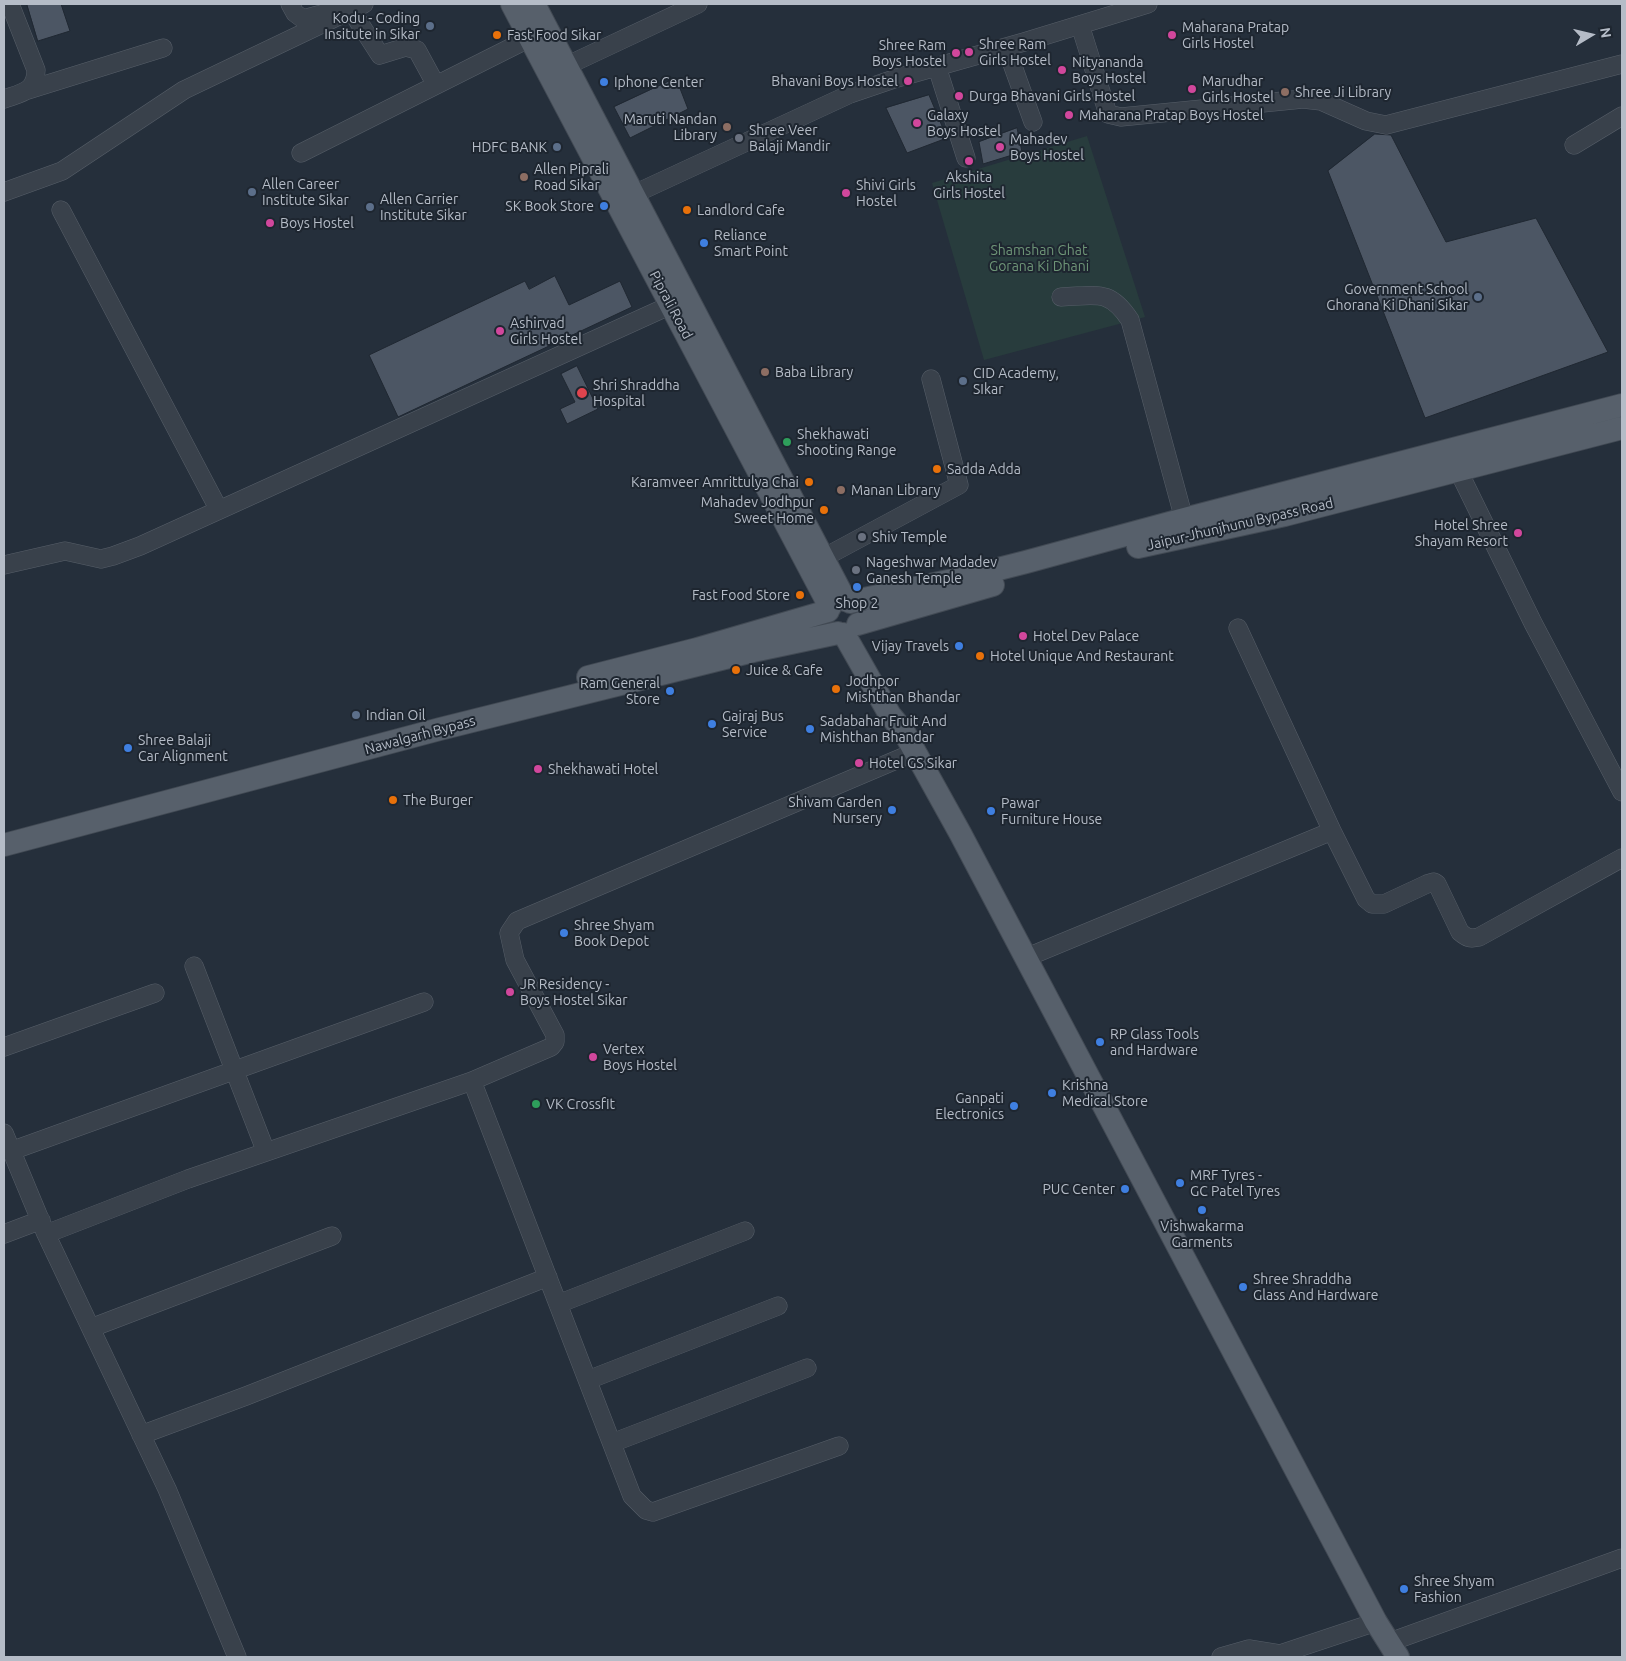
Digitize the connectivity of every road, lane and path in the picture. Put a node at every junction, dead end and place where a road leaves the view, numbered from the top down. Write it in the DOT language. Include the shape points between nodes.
graph roads {
  1 [pos="290,4"];
  2 [pos="512,4"];
  3 [pos="534,4"];
  4 [pos="698,4"];
  5 [pos="1148,4"];
  6 [pos="10,5"];
  7 [pos="358,7"];
  8 [pos="1080,25"];
  9 [pos="530,38"];
  10 [pos="1006,47"];
  11 [pos="163,48"];
  12 [pos="1622,64"];
  13 [pos="566,66"];
  14 [pos="937,67"];
  15 [pos="436,85"];
  16 [pos="25,91"];
  17 [pos="4,99"];
  18 [pos="1622,116"];
  19 [pos="1033,122"];
  20 [pos="1574,145"];
  21 [pos="301,153"];
  22 [pos="966,158"];
  23 [pos="4,192"];
  24 [pos="632,195"];
  25 [pos="61,210"];
  26 [pos="1061,297"];
  27 [pos="671,305"];
  28 [pos="931,379"];
  29 [pos="1622,405"];
  30 [pos="1622,428"];
  31 [pos="1458,470"];
  32 [pos="219,510"];
  33 [pos="1184,519"];
  34 [pos="823,558"];
  35 [pos="4,564"];
  36 [pos="1028,568"];
  37 [pos="838,605"];
  38 [pos="1238,628"];
  39 [pos="849,630"];
  40 [pos="698,657"];
  41 [pos="915,752"];
  42 [pos="1622,792"];
  43 [pos="4,829"];
  44 [pos="1332,831"];
  45 [pos="4,845"];
  46 [pos="1622,858"];
  47 [pos="1025,958"];
  48 [pos="194,966"];
  49 [pos="155,993"];
  50 [pos="424,1002"];
  51 [pos="4,1047"];
  52 [pos="234,1070"];
  53 [pos="472,1081"];
  54 [pos="4,1133"];
  55 [pos="11,1150"];
  56 [pos="266,1152"];
  57 [pos="43,1227"];
  58 [pos="745,1231"];
  59 [pos="4,1234"];
  60 [pos="332,1236"];
  61 [pos="548,1277"];
  62 [pos="558,1304"];
  63 [pos="778,1306"];
  64 [pos="91,1328"];
  65 [pos="807,1368"];
  66 [pos="588,1380"];
  67 [pos="141,1435"];
  68 [pos="612,1443"];
  69 [pos="838,1446"];
  70 [pos="1622,1558"];
  71 [pos="1376,1622"];
  72 [pos="1394,1650"];
  73 [pos="237,1657"];
  74 [pos="1221,1657"];
  1 -- 7 [label="street" via="303,19"];
  2 -- 9 [label="main road, Piprali Road"];
  3 -- 13 [label="main road"];
  4 -- 13 [label="street"];
  5 -- 8 [label="street"];
  6 -- 16 [label="street" via="36,70 34,84"];
  7 -- 15 [label="street" via="376,52 380,55 406,47 417,50"];
  7 -- 23 [label="street" via="184,90 62,171"];
  8 -- 10 [label="street"];
  8 -- 12 [label="street" via="1108,114 1122,117 1303,99 1321,101 1366,121 1386,125"];
  9 -- 15 [label="street"];
  9 -- 27 [label="main road, Piprali Road"];
  10 -- 14 [label="street"];
  10 -- 19 [label="street"];
  11 -- 16 [label="street"];
  13 -- 24 [label="main road"];
  14 -- 22 [label="street"];
  14 -- 24 [label="street" via="850,94"];
  15 -- 21 [label="street"];
  16 -- 17 [label="street"];
  18 -- 20 [label="street"];
  24 -- 34 [label="main road"];
  25 -- 32 [label="street"];
  26 -- 33 [label="street" via="1106,296 1121,306 1130,320"];
  27 -- 32 [label="street"];
  27 -- 37 [label="main road, Piprali Road"];
  28 -- 34 [label="street" via="959,485"];
  29 -- 33 [label="main road"];
  30 -- 31 [label="main road, Jaipur-Jhunjhunu Bypass Road"];
  31 -- 36 [label="main road, Jaipur-Jhunjhunu Bypass Road" via="1285,515"];
  31 -- 42 [label="street" via="1533,623"];
  32 -- 35 [label="street" via="113,556 101,559 65,551"];
  33 -- 36 [label="main road"];
  34 -- 37 [label="main road"];
  36 -- 37 [label="main road, Nawalgarh Bypass" via="967,577"];
  36 -- 39 [label="main road, Jaipur-Jhunjhunu Bypass Road"];
  37 -- 39 [label="main road" via="858,609 860,617"];
  37 -- 39 [label="main road" via="826,620 830,628"];
  37 -- 40 [label="main road, Nawalgarh Bypass"];
  38 -- 44 [label="street"];
  39 -- 40 [label="main road, Nawalgarh Bypass" via="753,651"];
  39 -- 41 [label="main road" via="890,715"];
  40 -- 43 [label="main road, Nawalgarh Bypass"];
  40 -- 45 [label="main road, Nawalgarh Bypass"];
  41 -- 47 [label="main road"];
  41 -- 53 [label="street" via="517,921 509,933 515,960 555,1035 555,1042 551,1047"];
  44 -- 46 [label="street" via="1366,899 1372,904 1384,904 1434,882 1460,932 1471,938 1479,937"];
  44 -- 47 [label="street"];
  47 -- 71 [label="main road"];
  48 -- 52 [label="street"];
  49 -- 51 [label="street"];
  50 -- 52 [label="street"];
  52 -- 55 [label="street"];
  52 -- 56 [label="street"];
  53 -- 56 [label="street"];
  53 -- 61 [label="street"];
  54 -- 55 [label="street"];
  55 -- 57 [label="street"];
  56 -- 57 [label="street"];
  57 -- 59 [label="street"];
  57 -- 64 [label="street"];
  58 -- 62 [label="street"];
  60 -- 64 [label="street"];
  61 -- 62 [label="street"];
  61 -- 67 [label="street"];
  62 -- 66 [label="street"];
  63 -- 66 [label="street"];
  64 -- 67 [label="street"];
  65 -- 68 [label="street"];
  66 -- 68 [label="street"];
  67 -- 73 [label="street"];
  68 -- 69 [label="street" via="632,1496 646,1510 653,1512"];
  70 -- 72 [label="street"];
  71 -- 72 [label="main road"];
  71 -- 74 [label="street" via="1280,1654 1249,1649"];
}
